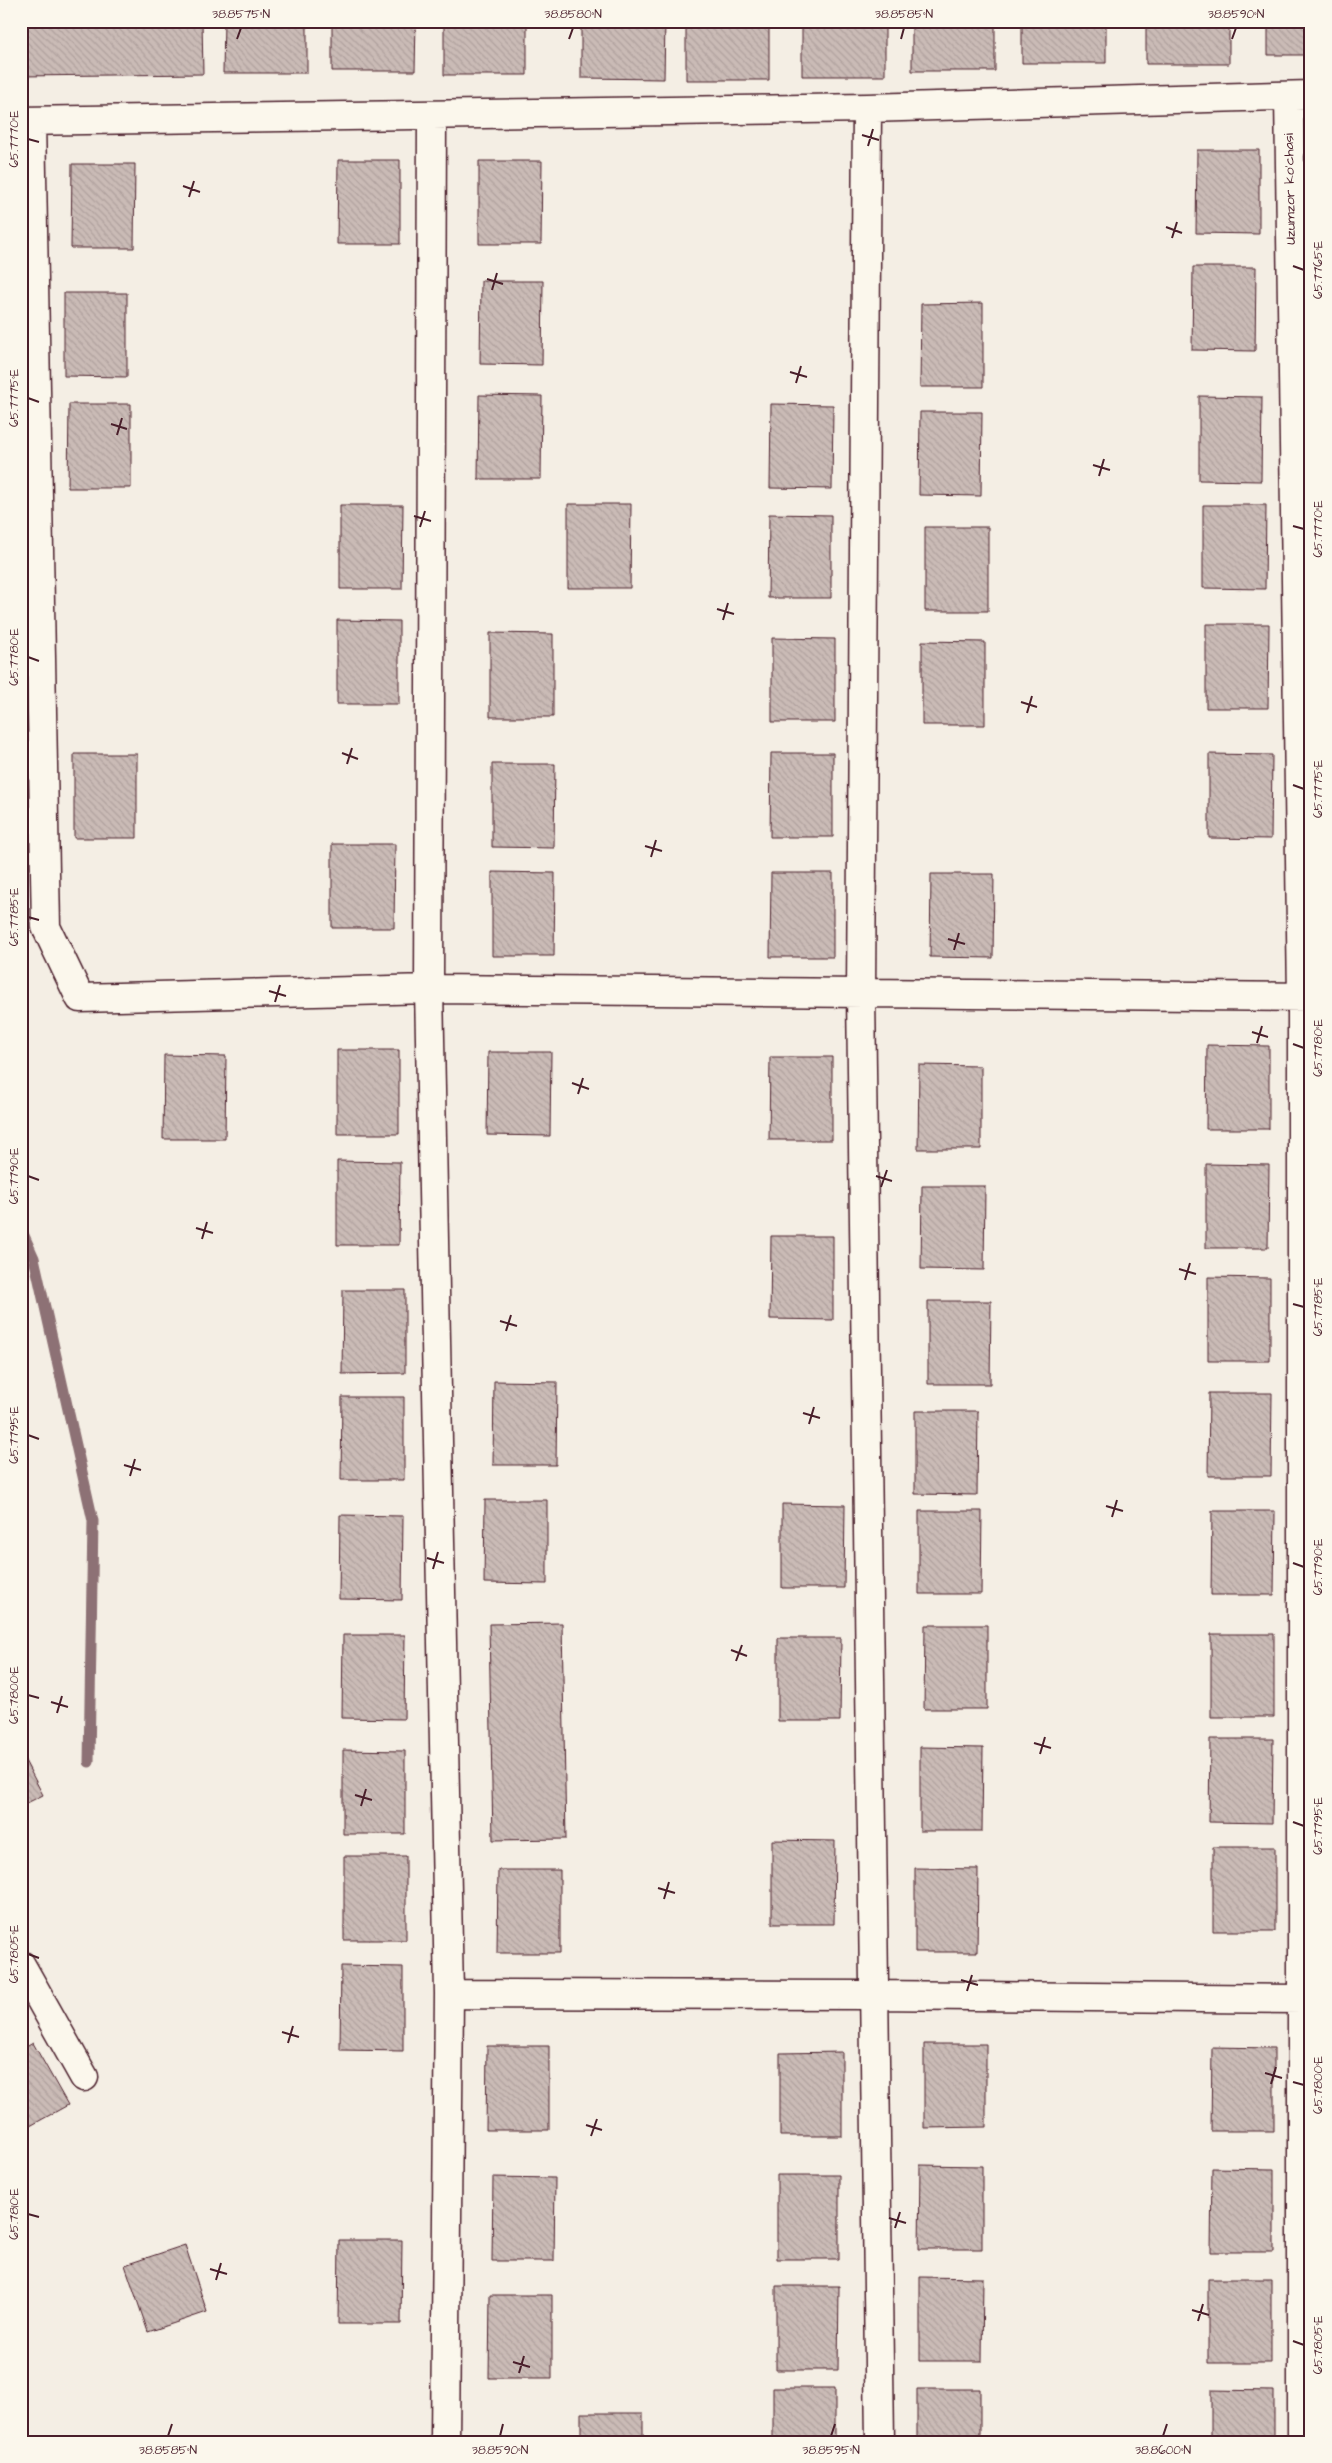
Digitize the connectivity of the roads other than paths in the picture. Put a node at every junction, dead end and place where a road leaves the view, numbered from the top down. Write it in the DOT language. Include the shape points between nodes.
graph roads {
  1 [pos="1300,95"];
  2 [pos="867,108"];
  3 [pos="432,115"];
  4 [pos="26,121"];
  5 [pos="428,989"];
  6 [pos="861,994"];
  7 [pos="1306,998"];
  8 [pos="21,1965"];
  9 [pos="449,1994"];
  10 [pos="873,1995"];
  11 [pos="1302,1999"];
  12 [pos="84,2077"];
  13 [pos="445,2442"];
  14 [pos="880,2442"];
  15 [pos="1302,2442"];
  1 -- 2 [label="street"];
  1 -- 7 [label="street, Uzumzor ko'chasi"];
  2 -- 3 [label="street"];
  2 -- 6 [label="street"];
  3 -- 4 [label="street"];
  3 -- 5 [label="street"];
  4 -- 5 [label="street" via="46,927 80,998"];
  5 -- 6 [label="street"];
  5 -- 9 [label="street"];
  6 -- 7 [label="street"];
  6 -- 10 [label="street"];
  7 -- 11 [label="street, Uzumzor ko'chasi"];
  8 -- 12 [label="street"];
  9 -- 10 [label="street"];
  9 -- 13 [label="street"];
  10 -- 11 [label="street"];
  10 -- 14 [label="street"];
  11 -- 15 [label="street, Uzumzor ko'chasi"];
}
